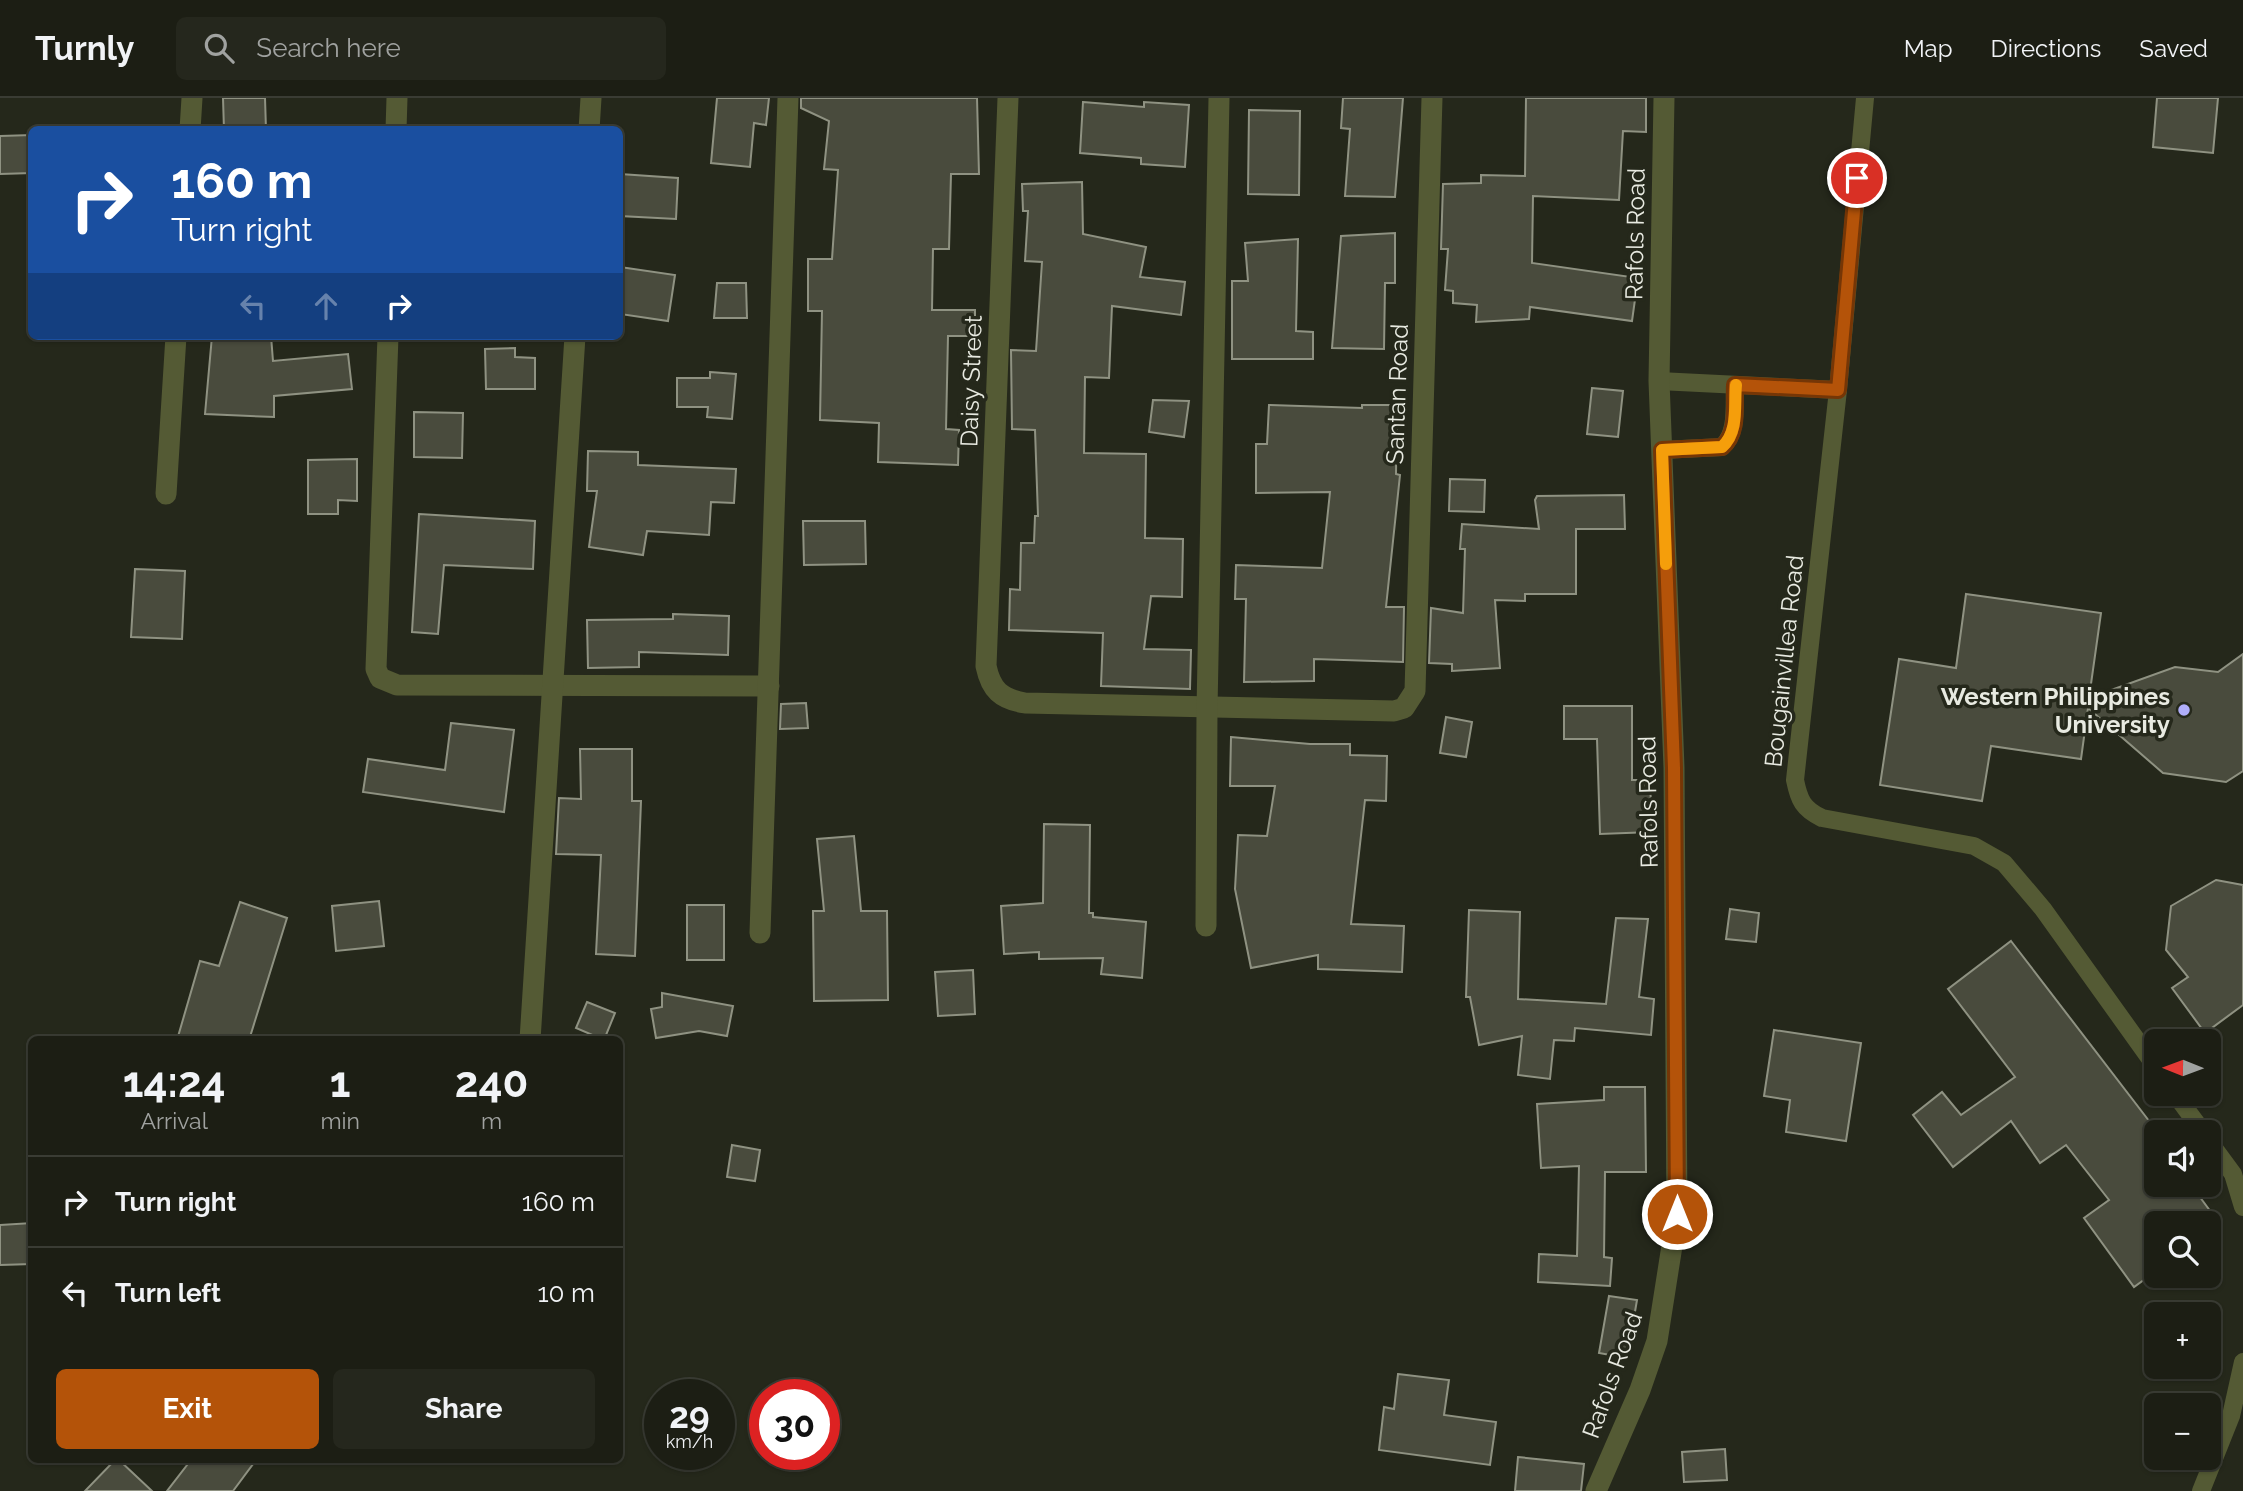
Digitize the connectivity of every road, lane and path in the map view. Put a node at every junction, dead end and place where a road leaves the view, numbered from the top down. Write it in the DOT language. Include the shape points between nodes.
graph roads {
  1 [pos="192,98"];
  2 [pos="397,98"];
  3 [pos="591,98"];
  4 [pos="788,98"];
  5 [pos="1008,98"];
  6 [pos="1219,98"];
  7 [pos="1432,98"];
  8 [pos="1664,98"];
  9 [pos="1865,98"];
  10 [pos="190,126"];
  11 [pos="396,126"];
  12 [pos="589,126"];
  13 [pos="176,340"];
  14 [pos="388,340"];
  15 [pos="575,340"];
  16 [pos="1660,381"];
  17 [pos="1735,385"];
  18 [pos="1838,390"];
  19 [pos="1662,450"];
  20 [pos="166,494"];
  21 [pos="769,686"];
  22 [pos="551,688"];
  23 [pos="1207,709"];
  24 [pos="1206,926"];
  25 [pos="760,933"];
  26 [pos="530,1036"];
  27 [pos="2144,1050"];
  28 [pos="2221,1158"];
  29 [pos="2243,1207"];
  30 [pos="2243,1362"];
  31 [pos="1596,1491"];
  32 [pos="2201,1491"];
  1 -- 10 [label="street"];
  2 -- 11 [label="street"];
  3 -- 12 [label="street"];
  4 -- 21 [label="street"];
  5 -- 23 [label="street, Daisy Street" via="986,666 989,682 1009,700"];
  6 -- 23 [label="street"];
  7 -- 23 [label="street, Santan Road" via="1415,691 1404,708 1394,711"];
  8 -- 16 [label="street, Rafols Road"];
  9 -- 18 [label="lane, Bougainvillea Road"];
  13 -- 20 [label="street"];
  14 -- 22 [label="street" via="376,669 380,678 397,685"];
  15 -- 22 [label="street"];
  16 -- 17 [label="lane"];
  16 -- 19 [label="street, Rafols Road"];
  17 -- 18 [label="lane"];
  17 -- 19 [label="lane" via="1730,440 1722,447"];
  18 -- 27 [label="lane, Bougainvillea Road" via="1795,780 1799,800 1822,818 1974,846 2004,863 2043,909"];
  19 -- 31 [label="street, Rafols Road" via="1674,768 1677,1214 1657,1341"];
  21 -- 22 [label="street"];
  21 -- 25 [label="street"];
  22 -- 26 [label="street"];
  23 -- 24 [label="street"];
  28 -- 29 [label="lane" via="2233,1174"];
  30 -- 32 [label="lane" via="2231,1416"];
}
